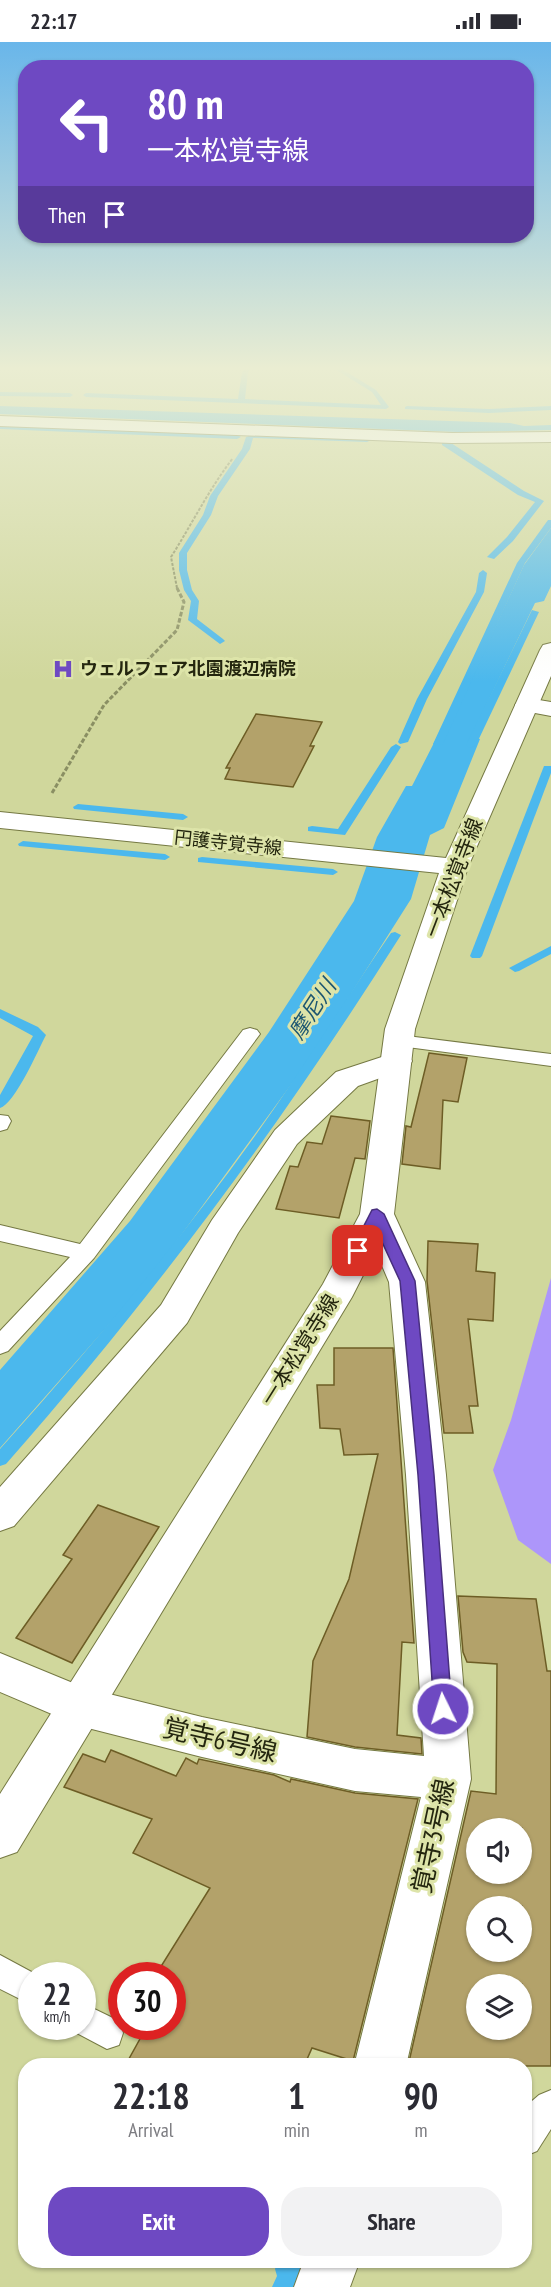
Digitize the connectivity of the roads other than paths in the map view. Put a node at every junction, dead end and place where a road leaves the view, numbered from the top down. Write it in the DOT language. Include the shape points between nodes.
graph roads {
  1 [pos="551,650"];
  2 [pos="539,707"];
  3 [pos="0,820"];
  4 [pos="443,866"];
  5 [pos="250,1034"];
  6 [pos="551,1044"];
  7 [pos="398,1051"];
  8 [pos="530,1057"];
  9 [pos="551,1060"];
  10 [pos="377,1214"];
  11 [pos="0,1233"];
  12 [pos="86,1253"];
  13 [pos="0,1345"];
  14 [pos="0,1515"];
  15 [pos="0,1672"];
  16 [pos="80,1706"];
  17 [pos="448,1779"];
  18 [pos="0,1836"];
  19 [pos="0,1971"];
  20 [pos="18,1981"];
  21 [pos="382,2058"];
  22 [pos="551,2107"];
  23 [pos="532,2126"];
  24 [pos="329,2268"];
  25 [pos="322,2287"];
  1 -- 2 [label="street, 一本松覚寺線"];
  2 -- 4 [label="street, 一本松覚寺線"];
  3 -- 4 [label="street, 円護寺覚寺線"];
  4 -- 7 [label="street, 一本松覚寺線" via="400,1029"];
  5 -- 12 [label="lane"];
  6 -- 8 [label="lane"];
  7 -- 8 [label="lane"];
  7 -- 10 [label="street, 一本松覚寺線"];
  7 -- 14 [label="street" via="347,1079 286,1137 224,1227 174,1314"];
  8 -- 9 [label="lane"];
  10 -- 16 [label="street, 一本松覚寺線" via="339,1288"];
  10 -- 17 [label="street, 覚寺3号線" via="407,1281 426,1475"];
  11 -- 12 [label="lane"];
  12 -- 13 [label="lane"];
  15 -- 16 [label="street, 覚寺6号線"];
  16 -- 17 [label="street, 覚寺6号線" via="355,1770"];
  16 -- 18 [label="street, 一本松覚寺線"];
  17 -- 21 [label="street, 覚寺3号線"];
  19 -- 20 [label="lane"];
  22 -- 23 [label="lane"];
  24 -- 25 [label="street"];
}
